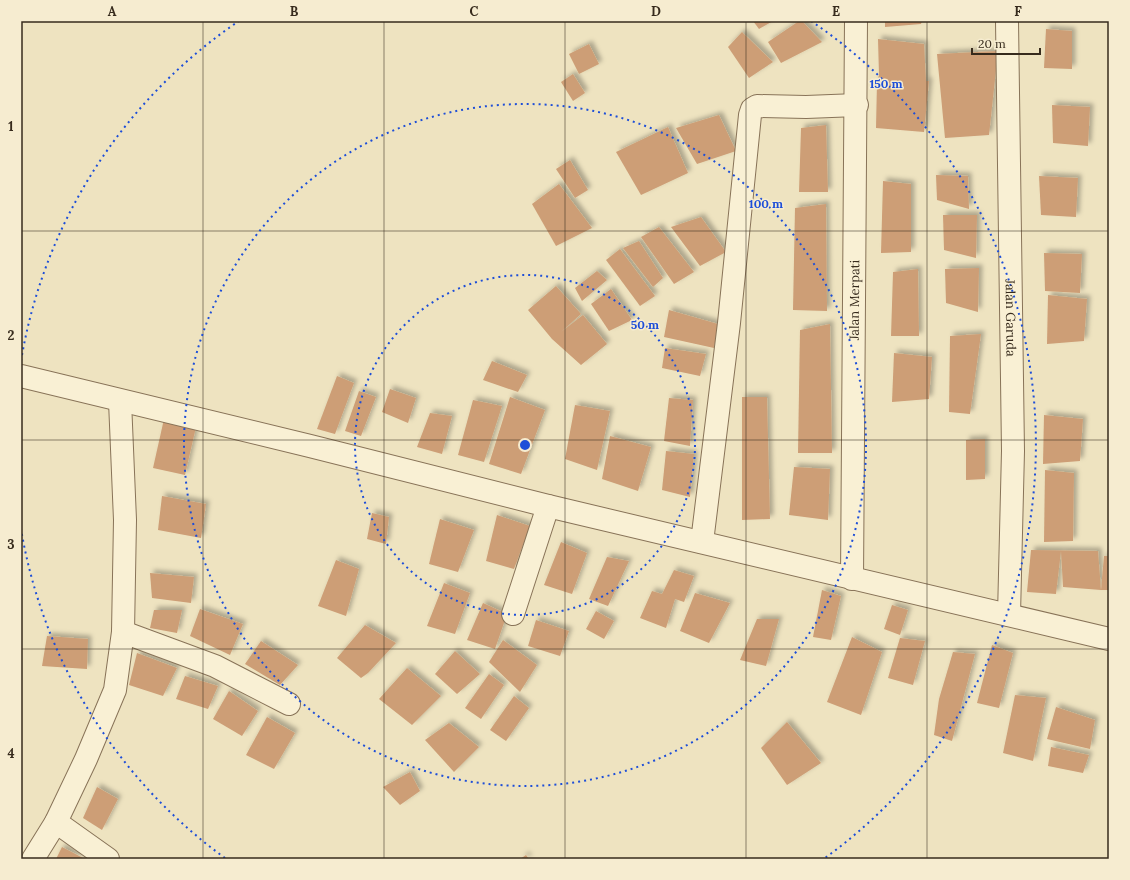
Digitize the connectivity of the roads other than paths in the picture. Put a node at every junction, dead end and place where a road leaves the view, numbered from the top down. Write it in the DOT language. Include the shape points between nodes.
graph roads {
  1 [pos="856,21"];
  2 [pos="1007,21"];
  3 [pos="857,105"];
  4 [pos="21,376"];
  5 [pos="120,401"];
  6 [pos="548,506"];
  7 [pos="702,542"];
  8 [pos="852,579"];
  9 [pos="513,614"];
  10 [pos="1009,615"];
  11 [pos="123,632"];
  12 [pos="1109,639"];
  13 [pos="289,704"];
  14 [pos="56,822"];
  15 [pos="33,859"];
  16 [pos="108,859"];
  1 -- 3 [label="street, Jalan Merpati"];
  2 -- 10 [label="street, Jalan Garuda" via="1013,451"];
  3 -- 7 [label="street" via="757,106 750,115 729,323"];
  3 -- 8 [label="street, Jalan Merpati"];
  4 -- 5 [label="street"];
  5 -- 6 [label="street"];
  5 -- 11 [label="street" via="125,520"];
  6 -- 7 [label="street"];
  6 -- 9 [label="street"];
  7 -- 8 [label="street"];
  8 -- 10 [label="street"];
  10 -- 12 [label="street"];
  11 -- 13 [label="street" via="215,666"];
  11 -- 14 [label="street" via="115,690"];
  14 -- 15 [label="street"];
  14 -- 16 [label="street"];
}
